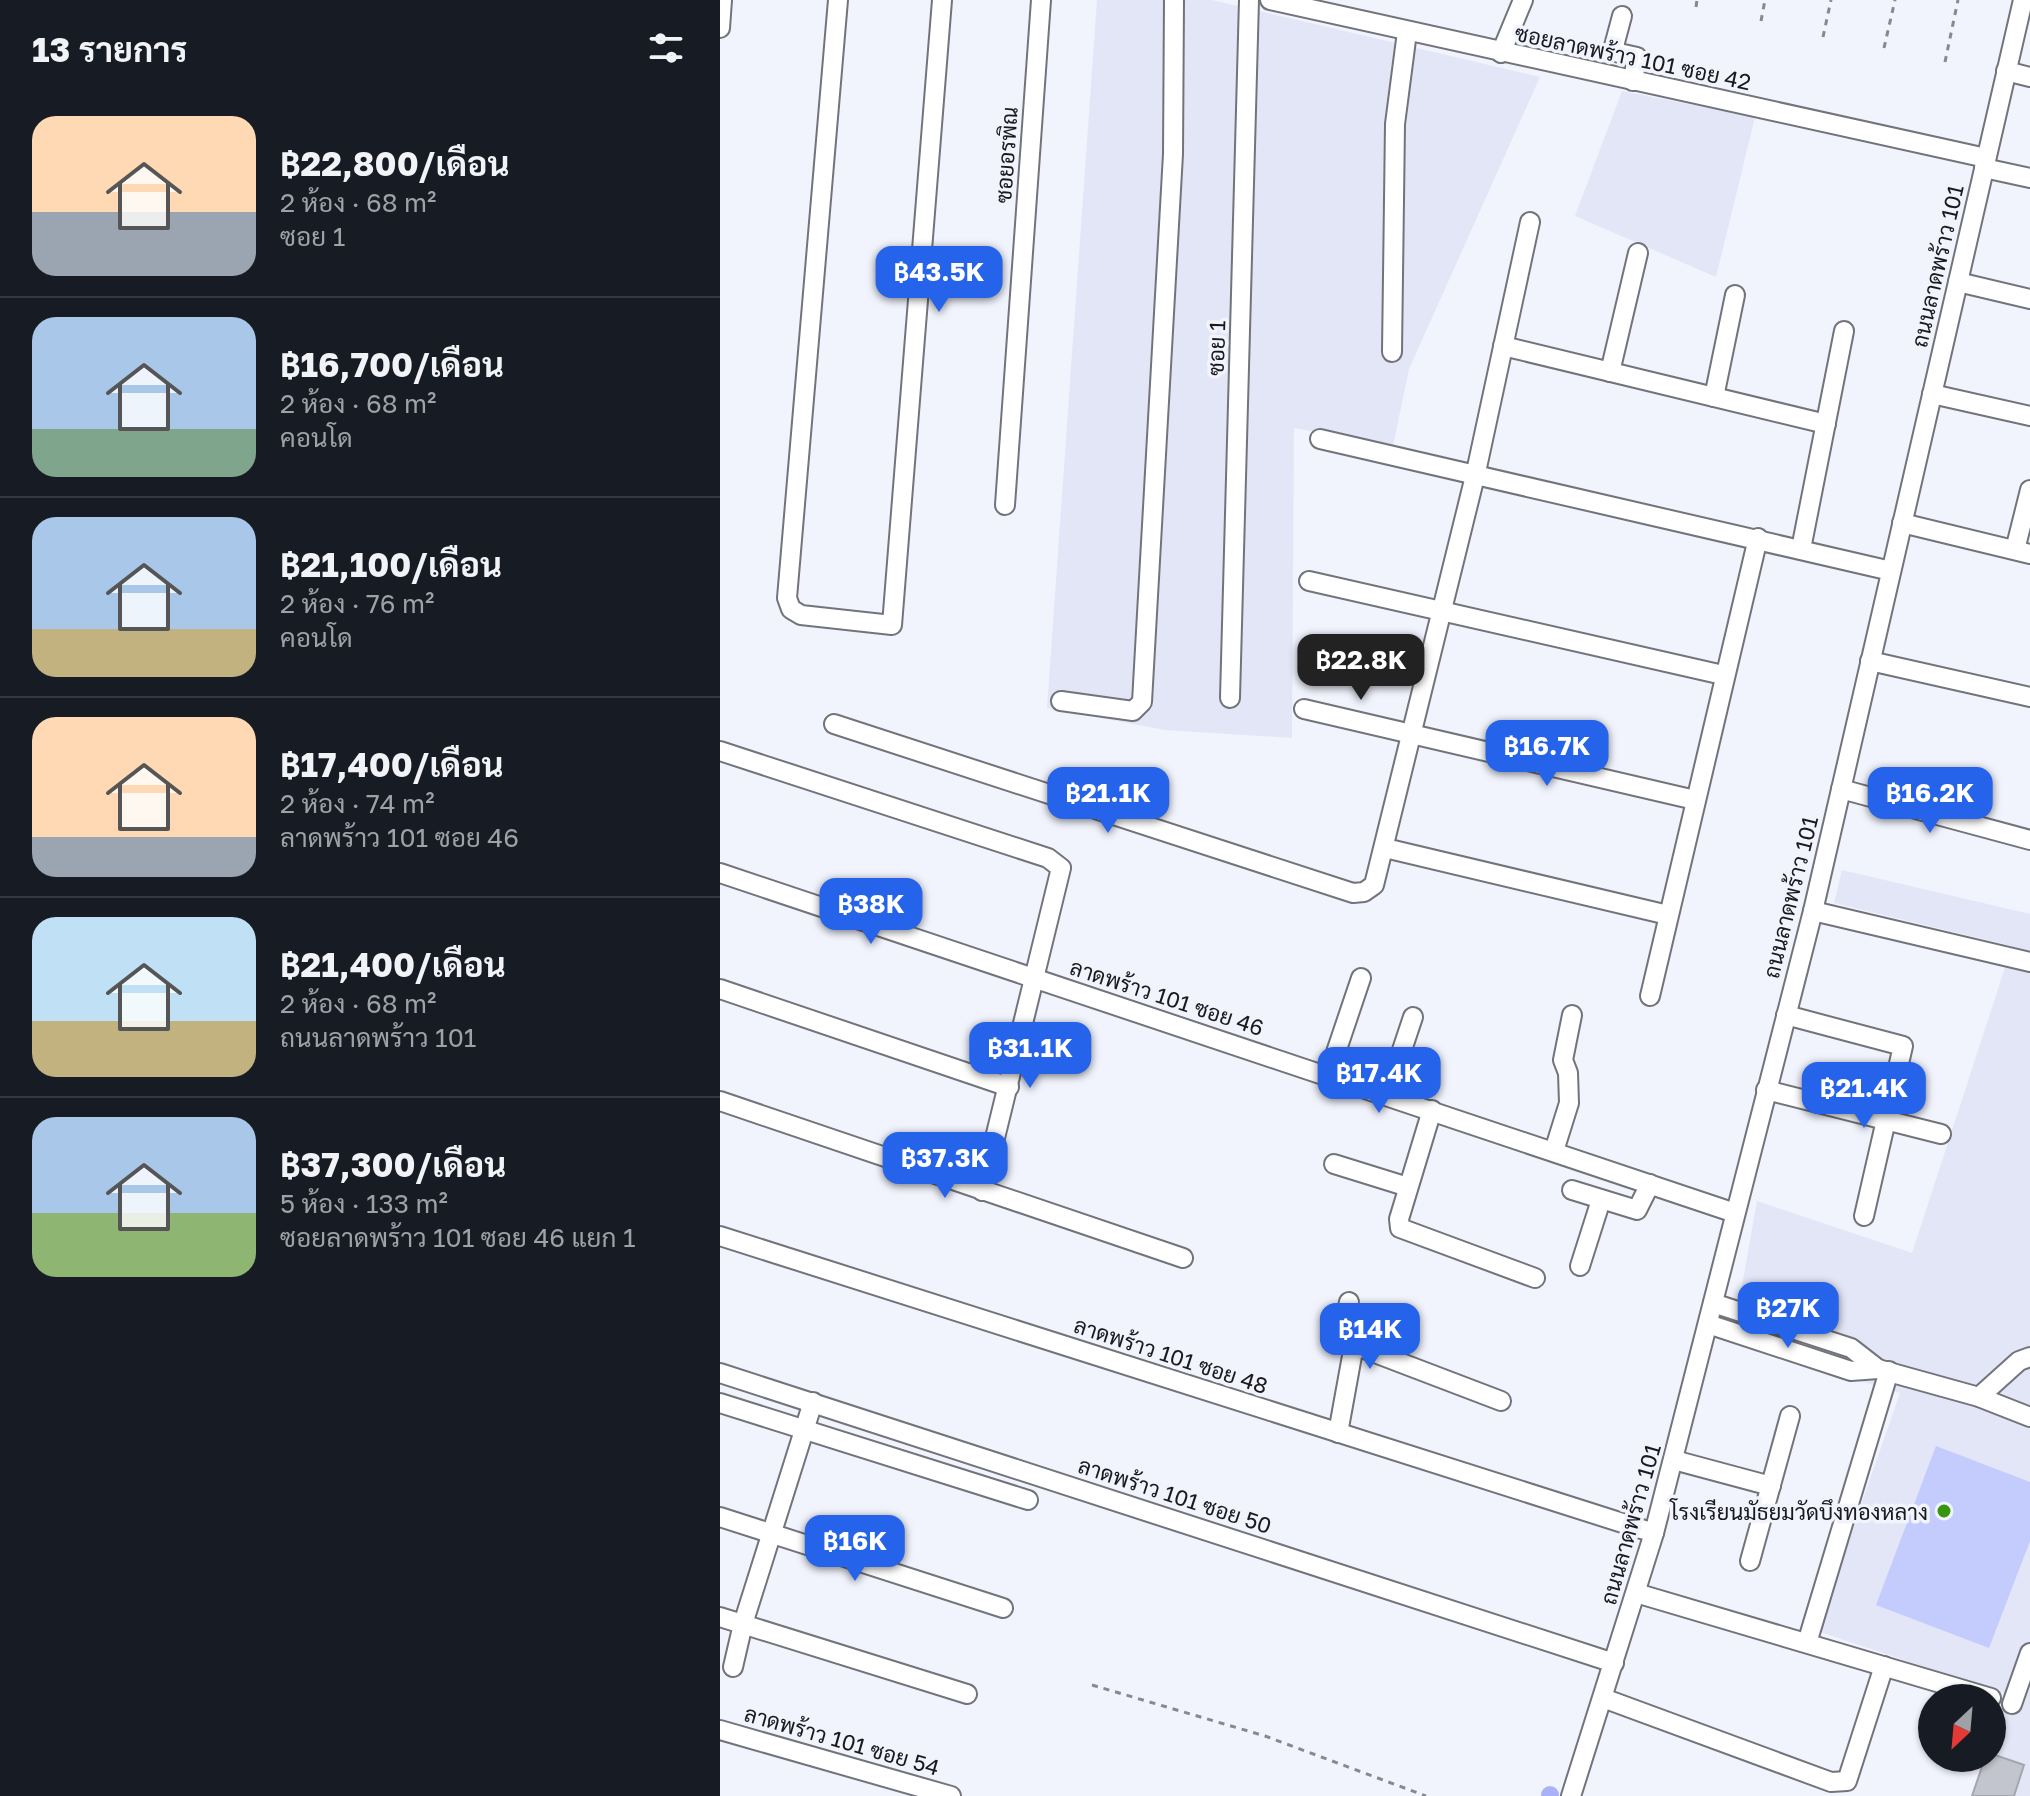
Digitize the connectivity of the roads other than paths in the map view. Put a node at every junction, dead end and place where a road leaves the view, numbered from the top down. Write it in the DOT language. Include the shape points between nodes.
graph roads {
  1 [pos="722,0"];
  2 [pos="838,0"];
  3 [pos="942,0"];
  4 [pos="1041,0"];
  5 [pos="1174,0"];
  6 [pos="1249,0"];
  7 [pos="1270,0"];
  8 [pos="1523,0"];
  9 [pos="2023,0"];
  10 [pos="1622,16"];
  11 [pos="720,26"];
  12 [pos="1407,32"];
  13 [pos="1501,53"];
  14 [pos="2006,71"];
  15 [pos="2030,77"];
  16 [pos="1633,81"];
  17 [pos="1985,163"];
  18 [pos="2030,178"];
  19 [pos="1530,222"];
  20 [pos="1638,253"];
  21 [pos="1958,282"];
  22 [pos="1735,295"];
  23 [pos="2030,299"];
  24 [pos="1844,331"];
  25 [pos="1503,346"];
  26 [pos="1392,352"];
  27 [pos="1610,372"];
  28 [pos="1932,394"];
  29 [pos="1714,397"];
  30 [pos="2030,416"];
  31 [pos="1826,424"];
  32 [pos="1320,439"];
  33 [pos="1476,472"];
  34 [pos="2030,490"];
  35 [pos="1005,505"];
  36 [pos="1902,523"];
  37 [pos="1758,538"];
  38 [pos="1801,549"];
  39 [pos="2022,552"];
  40 [pos="1891,571"];
  41 [pos="1309,581"];
  42 [pos="1439,609"];
  43 [pos="1870,661"];
  44 [pos="1723,675"];
  45 [pos="2030,697"];
  46 [pos="1230,698"];
  47 [pos="1061,701"];
  48 [pos="1304,709"];
  49 [pos="834,724"];
  50 [pos="1409,736"];
  51 [pos="720,751"];
  52 [pos="1841,789"];
  53 [pos="1695,800"];
  54 [pos="2030,840"];
  55 [pos="1385,848"];
  56 [pos="720,873"];
  57 [pos="1813,911"];
  58 [pos="1668,915"];
  59 [pos="2030,962"];
  60 [pos="1361,978"];
  61 [pos="1036,979"];
  62 [pos="720,989"];
  63 [pos="1650,996"];
  64 [pos="1572,1015"];
  65 [pos="1786,1015"];
  66 [pos="1413,1017"];
  67 [pos="1328,1076"];
  68 [pos="1009,1087"];
  69 [pos="1766,1090"];
  70 [pos="1387,1095"];
  71 [pos="720,1101"];
  72 [pos="1432,1110"];
  73 [pos="1888,1121"];
  74 [pos="1941,1134"];
  75 [pos="1554,1151"];
  76 [pos="1334,1164"];
  77 [pos="1650,1184"];
  78 [pos="1408,1187"];
  79 [pos="1572,1190"];
  80 [pos="982,1191"];
  81 [pos="1601,1200"];
  82 [pos="1735,1213"];
  83 [pos="1864,1216"];
  84 [pos="720,1236"];
  85 [pos="1183,1258"];
  86 [pos="1580,1266"];
  87 [pos="1535,1278"];
  88 [pos="1349,1302"];
  89 [pos="1713,1303"];
  90 [pos="1708,1324"];
  91 [pos="1354,1345"];
  92 [pos="2030,1357"];
  93 [pos="1884,1370"];
  94 [pos="720,1373"];
  95 [pos="1979,1397"];
  96 [pos="1501,1401"];
  97 [pos="813,1402"];
  98 [pos="720,1403"];
  99 [pos="1790,1416"];
  100 [pos="2030,1417"];
  101 [pos="805,1430"];
  102 [pos="1338,1433"];
  103 [pos="1674,1460"];
  104 [pos="1771,1486"];
  105 [pos="1028,1500"];
  106 [pos="720,1517"];
  107 [pos="1654,1533"];
  108 [pos="771,1534"];
  109 [pos="1750,1561"];
  110 [pos="1636,1593"];
  111 [pos="1003,1608"];
  112 [pos="720,1617"];
  113 [pos="743,1624"];
  114 [pos="1807,1643"];
  115 [pos="2030,1653"];
  116 [pos="1614,1663"];
  117 [pos="1884,1666"];
  118 [pos="733,1667"];
  119 [pos="1945,1684"];
  120 [pos="967,1694"];
  121 [pos="1603,1698"];
  122 [pos="2021,1707"];
  123 [pos="720,1730"];
  124 [pos="951,1796"];
  125 [pos="1571,1796"];
  1 -- 11 [label="street"];
  2 -- 3 [label="street" via="787,598 801,615 892,625"];
  4 -- 35 [label="street, ซอยอรพิณ"];
  5 -- 47 [label="street" via="1173,154 1142,702 1133,711"];
  6 -- 46 [label="street, ซอย 1"];
  7 -- 12 [label="street, ซอยลาดพร้าว 101 ซอย 42"];
  8 -- 13 [label="street"];
  9 -- 14 [label="street, ถนนลาดพร้าว 101"];
  10 -- 16 [label="street" via="1614,46 1619,53 1637,57"];
  12 -- 13 [label="street, ซอยลาดพร้าว 101 ซอย 42"];
  12 -- 26 [label="street" via="1395,124"];
  13 -- 16 [label="street, ซอยลาดพร้าว 101 ซอย 42"];
  14 -- 15 [label="street"];
  14 -- 17 [label="street, ถนนลาดพร้าว 101"];
  16 -- 17 [label="street, ซอยลาดพร้าว 101 ซอย 42"];
  17 -- 18 [label="street, ซอยลาดพร้าว 101 ซอย 42"];
  17 -- 21 [label="street, ถนนลาดพร้าว 101"];
  19 -- 25 [label="street"];
  20 -- 27 [label="street"];
  21 -- 23 [label="street"];
  21 -- 28 [label="street, ถนนลาดพร้าว 101"];
  22 -- 29 [label="street"];
  24 -- 31 [label="street"];
  25 -- 27 [label="street"];
  25 -- 33 [label="street"];
  27 -- 29 [label="street"];
  28 -- 30 [label="street"];
  28 -- 36 [label="street, ถนนลาดพร้าว 101"];
  29 -- 31 [label="street"];
  31 -- 38 [label="street"];
  32 -- 33 [label="street"];
  33 -- 37 [label="street"];
  33 -- 42 [label="street"];
  34 -- 39 [label="street"];
  36 -- 39 [label="street"];
  36 -- 40 [label="street, ถนนลาดพร้าว 101"];
  37 -- 38 [label="street"];
  37 -- 44 [label="street"];
  38 -- 40 [label="street"];
  40 -- 43 [label="street, ถนนลาดพร้าว 101"];
  41 -- 42 [label="street"];
  42 -- 44 [label="street"];
  42 -- 50 [label="street"];
  43 -- 45 [label="street"];
  43 -- 52 [label="street, ถนนลาดพร้าว 101"];
  44 -- 53 [label="street"];
  48 -- 50 [label="street"];
  49 -- 55 [label="street" via="1353,893 1374,885"];
  50 -- 53 [label="street"];
  50 -- 55 [label="street"];
  51 -- 61 [label="street" via="1048,858 1062,875"];
  52 -- 54 [label="street"];
  52 -- 57 [label="street, ถนนลาดพร้าว 101"];
  53 -- 58 [label="street"];
  55 -- 58 [label="street"];
  56 -- 61 [label="street, ลาดพร้าว 101 ซอย 46"];
  57 -- 59 [label="street"];
  57 -- 65 [label="street, ถนนลาดพร้าว 101"];
  58 -- 63 [label="street"];
  60 -- 67 [label="street"];
  61 -- 67 [label="street, ลาดพร้าว 101 ซอย 46"];
  61 -- 68 [label="street"];
  62 -- 68 [label="street"];
  64 -- 75 [label="street" via="1563,1060 1569,1103"];
  65 -- 69 [label="street, ถนนลาดพร้าว 101"];
  65 -- 73 [label="street" via="1903,1046"];
  66 -- 70 [label="street"];
  67 -- 70 [label="street, ลาดพร้าว 101 ซอย 46"];
  68 -- 80 [label="street"];
  69 -- 73 [label="street"];
  69 -- 82 [label="street, ถนนลาดพร้าว 101"];
  70 -- 72 [label="street, ลาดพร้าว 101 ซอย 46"];
  71 -- 80 [label="street"];
  72 -- 75 [label="street, ลาดพร้าว 101 ซอย 46"];
  72 -- 78 [label="street"];
  73 -- 74 [label="street"];
  73 -- 83 [label="street"];
  75 -- 77 [label="street, ลาดพร้าว 101 ซอย 46"];
  76 -- 78 [label="street"];
  77 -- 81 [label="street" via="1637,1210"];
  77 -- 82 [label="street, ลาดพร้าว 101 ซอย 46"];
  78 -- 87 [label="street" via="1399,1219 1402,1230"];
  79 -- 81 [label="street"];
  80 -- 85 [label="street"];
  81 -- 86 [label="street"];
  82 -- 89 [label="street, ถนนลาดพร้าว 101"];
  84 -- 102 [label="street, ลาดพร้าว 101 ซอย 48"];
  88 -- 91 [label="street" via="1344,1325"];
  89 -- 90 [label="street, ถนนลาดพร้าว 101"];
  89 -- 93 [label="street" via="1851,1348"];
  90 -- 93 [label="street" via="1851,1371"];
  90 -- 103 [label="street, ถนนลาดพร้าว 101"];
  91 -- 96 [label="street"];
  91 -- 102 [label="street"];
  92 -- 95 [label="street"];
  93 -- 95 [label="street"];
  93 -- 114 [label="street"];
  94 -- 97 [label="street, ลาดพร้าว 101 ซอย 50"];
  95 -- 100 [label="street"];
  97 -- 101 [label="street"];
  97 -- 116 [label="street, ลาดพร้าว 101 ซอย 50"];
  98 -- 101 [label="street"];
  99 -- 104 [label="street"];
  101 -- 105 [label="street"];
  101 -- 108 [label="street"];
  102 -- 107 [label="street, ลาดพร้าว 101 ซอย 48"];
  103 -- 104 [label="street"];
  103 -- 107 [label="street, ถนนลาดพร้าว 101"];
  104 -- 109 [label="street"];
  106 -- 108 [label="street"];
  107 -- 110 [label="street, ถนนลาดพร้าว 101"];
  108 -- 111 [label="street"];
  108 -- 113 [label="street"];
  110 -- 114 [label="street"];
  110 -- 116 [label="street, ถนนลาดพร้าว 101"];
  112 -- 113 [label="street"];
  113 -- 118 [label="street"];
  113 -- 120 [label="street"];
  114 -- 117 [label="street"];
  115 -- 122 [label="street"];
  116 -- 121 [label="street, ถนนลาดพร้าว 101"];
  117 -- 119 [label="street"];
  117 -- 121 [label="street" via="1847,1781 1831,1782"];
  121 -- 125 [label="street, ถนนลาดพร้าว 101"];
  123 -- 124 [label="street, ลาดพร้าว 101 ซอย 54"];
}
